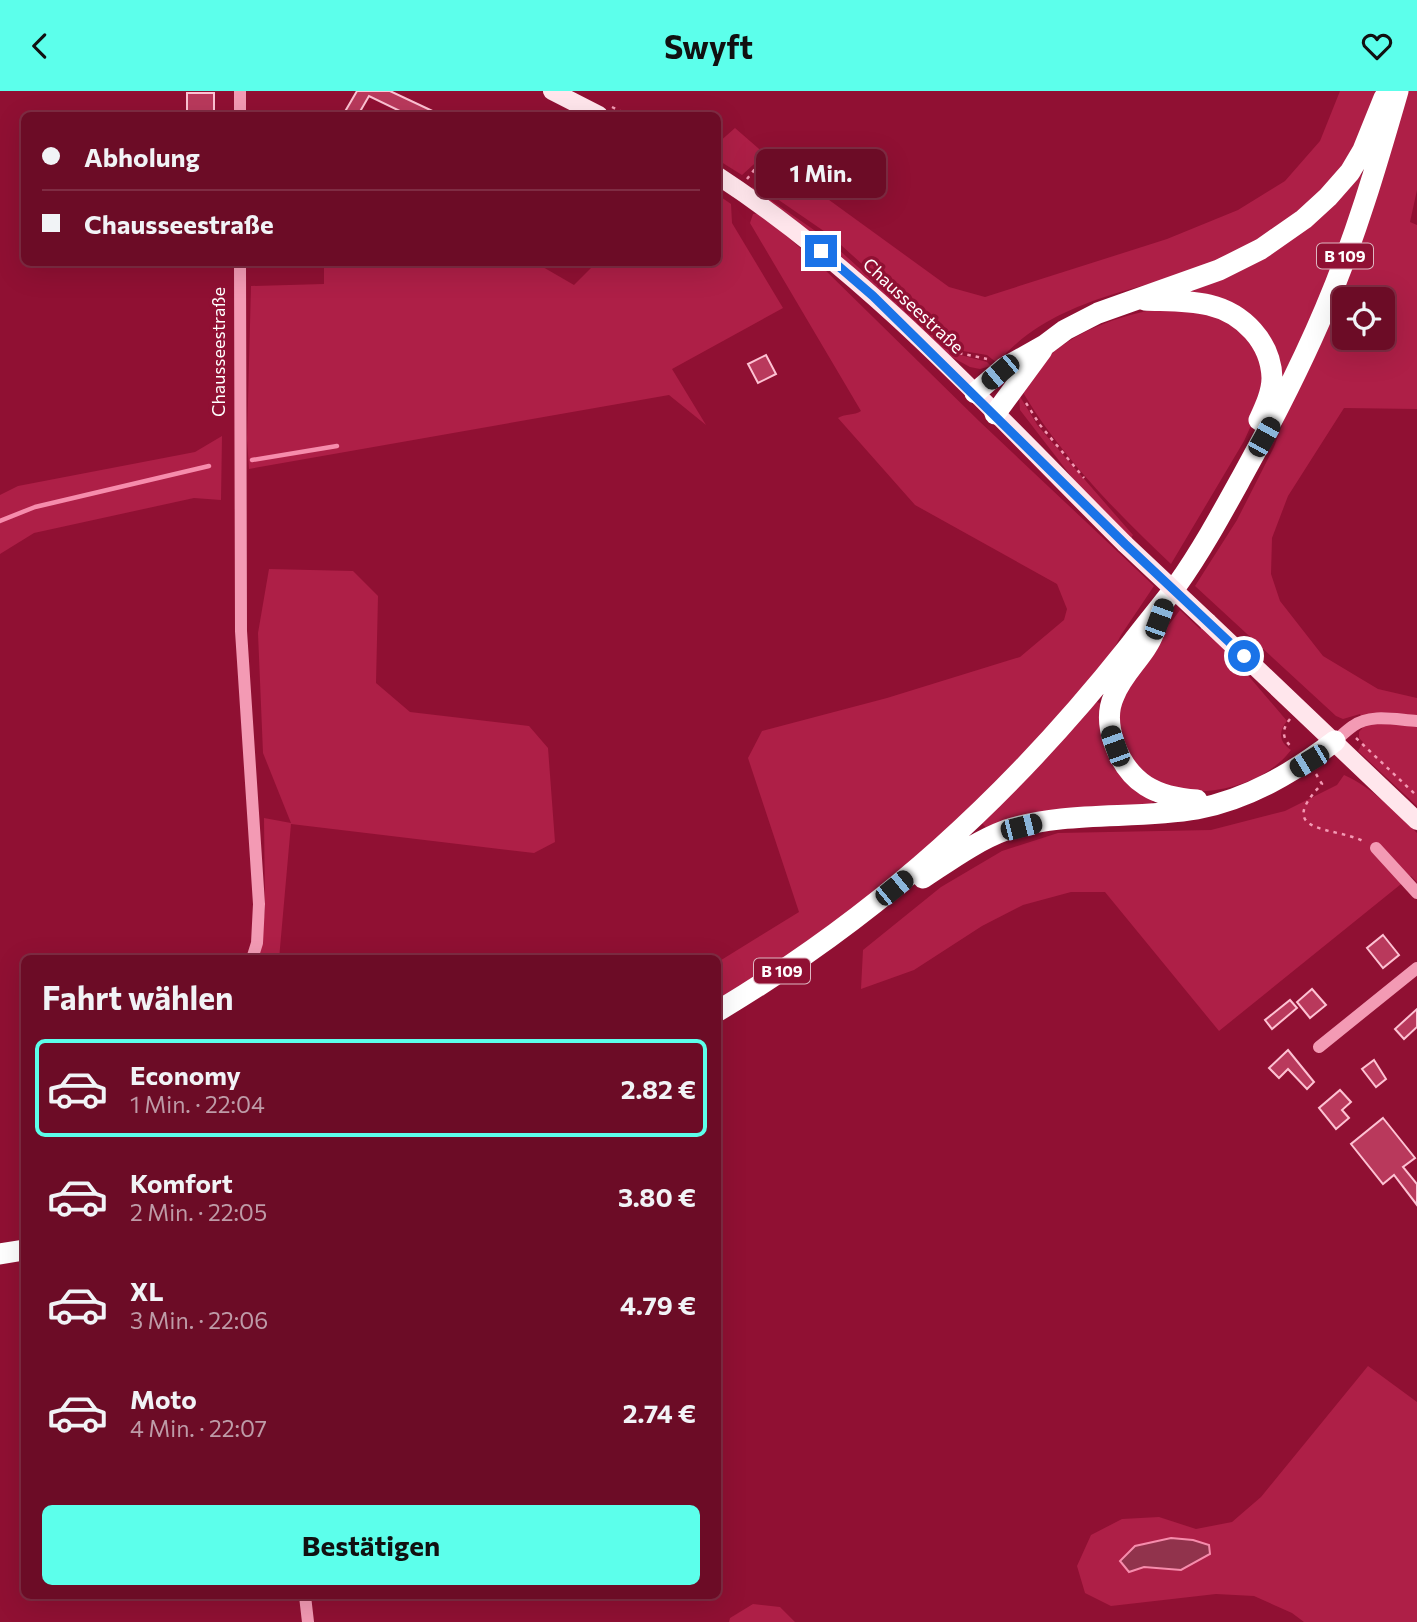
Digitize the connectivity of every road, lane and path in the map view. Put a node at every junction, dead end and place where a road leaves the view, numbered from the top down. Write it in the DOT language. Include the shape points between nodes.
graph roads {
  1 [pos="240,91"];
  2 [pos="552,91"];
  3 [pos="1387,91"];
  4 [pos="1398,91"];
  5 [pos="240,112"];
  6 [pos="593,112"];
  7 [pos="770,157"];
  8 [pos="721,178"];
  9 [pos="741,191"];
  10 [pos="240,266"];
  11 [pos="1132,300"];
  12 [pos="1045,345"];
  13 [pos="975,393"];
  14 [pos="995,414"];
  15 [pos="1227,505"];
  16 [pos="1167,598"];
  17 [pos="1299,709"];
  18 [pos="1417,721"];
  19 [pos="1335,741"];
  20 [pos="1309,761"];
  21 [pos="1231,799"];
  22 [pos="1417,821"];
  23 [pos="1376,848"];
  24 [pos="1417,893"];
  25 [pos="844,928"];
  26 [pos="253,955"];
  27 [pos="1417,968"];
  28 [pos="721,1009"];
  29 [pos="1319,1047"];
  30 [pos="21,1250"];
  31 [pos="0,1254"];
  32 [pos="305,1599"];
  33 [pos="307,1620"];
  1 -- 5 [label="street"];
  2 -- 6 [label="main road"];
  3 -- 11 [label="highway" via="1350,172 1304,219 1261,249 1219,269"];
  4 -- 15 [label="highway, B 109" via="1326,309"];
  7 -- 9 [label="path" via="755,169"];
  8 -- 9 [label="main road, Chausseestraße"];
  9 -- 13 [label="main road, Chausseestraße" via="873,296"];
  10 -- 26 [label="street, Chausseestraße" via="241,631 259,904"];
  11 -- 12 [label="highway" via="1087,319"];
  11 -- 15 [label="highway" via="1212,305 1248,324 1259,338 1272,378 1269,395 1236,465"];
  12 -- 13 [label="highway" via="1004,368"];
  12 -- 14 [label="highway"];
  13 -- 14 [label="main road, Chausseestraße"];
  14 -- 17 [label="main road, Chausseestraße, bridge"];
  15 -- 16 [label="highway, B 109"];
  16 -- 21 [label="highway" via="1152,640 1113,697 1111,733 1120,759 1147,787 1174,798"];
  16 -- 25 [label="highway, B 109" via="1020,773 911,874"];
  17 -- 19 [label="main road, Chausseestraße"];
  17 -- 20 [label="path" via="1283,733 1288,744"];
  18 -- 19 [label="street" via="1365,720"];
  19 -- 20 [label="highway"];
  19 -- 22 [label="main road, Chausseestraße"];
  20 -- 21 [label="highway" via="1265,787"];
  20 -- 23 [label="path" via="1322,784 1305,804 1303,814 1308,823 1354,836"];
  21 -- 25 [label="highway" via="1199,809 1076,817 1005,831"];
  23 -- 24 [label="street"];
  25 -- 28 [label="highway, B 109"];
  27 -- 29 [label="street"];
  30 -- 31 [label="highway"];
  32 -- 33 [label="street"];
}
